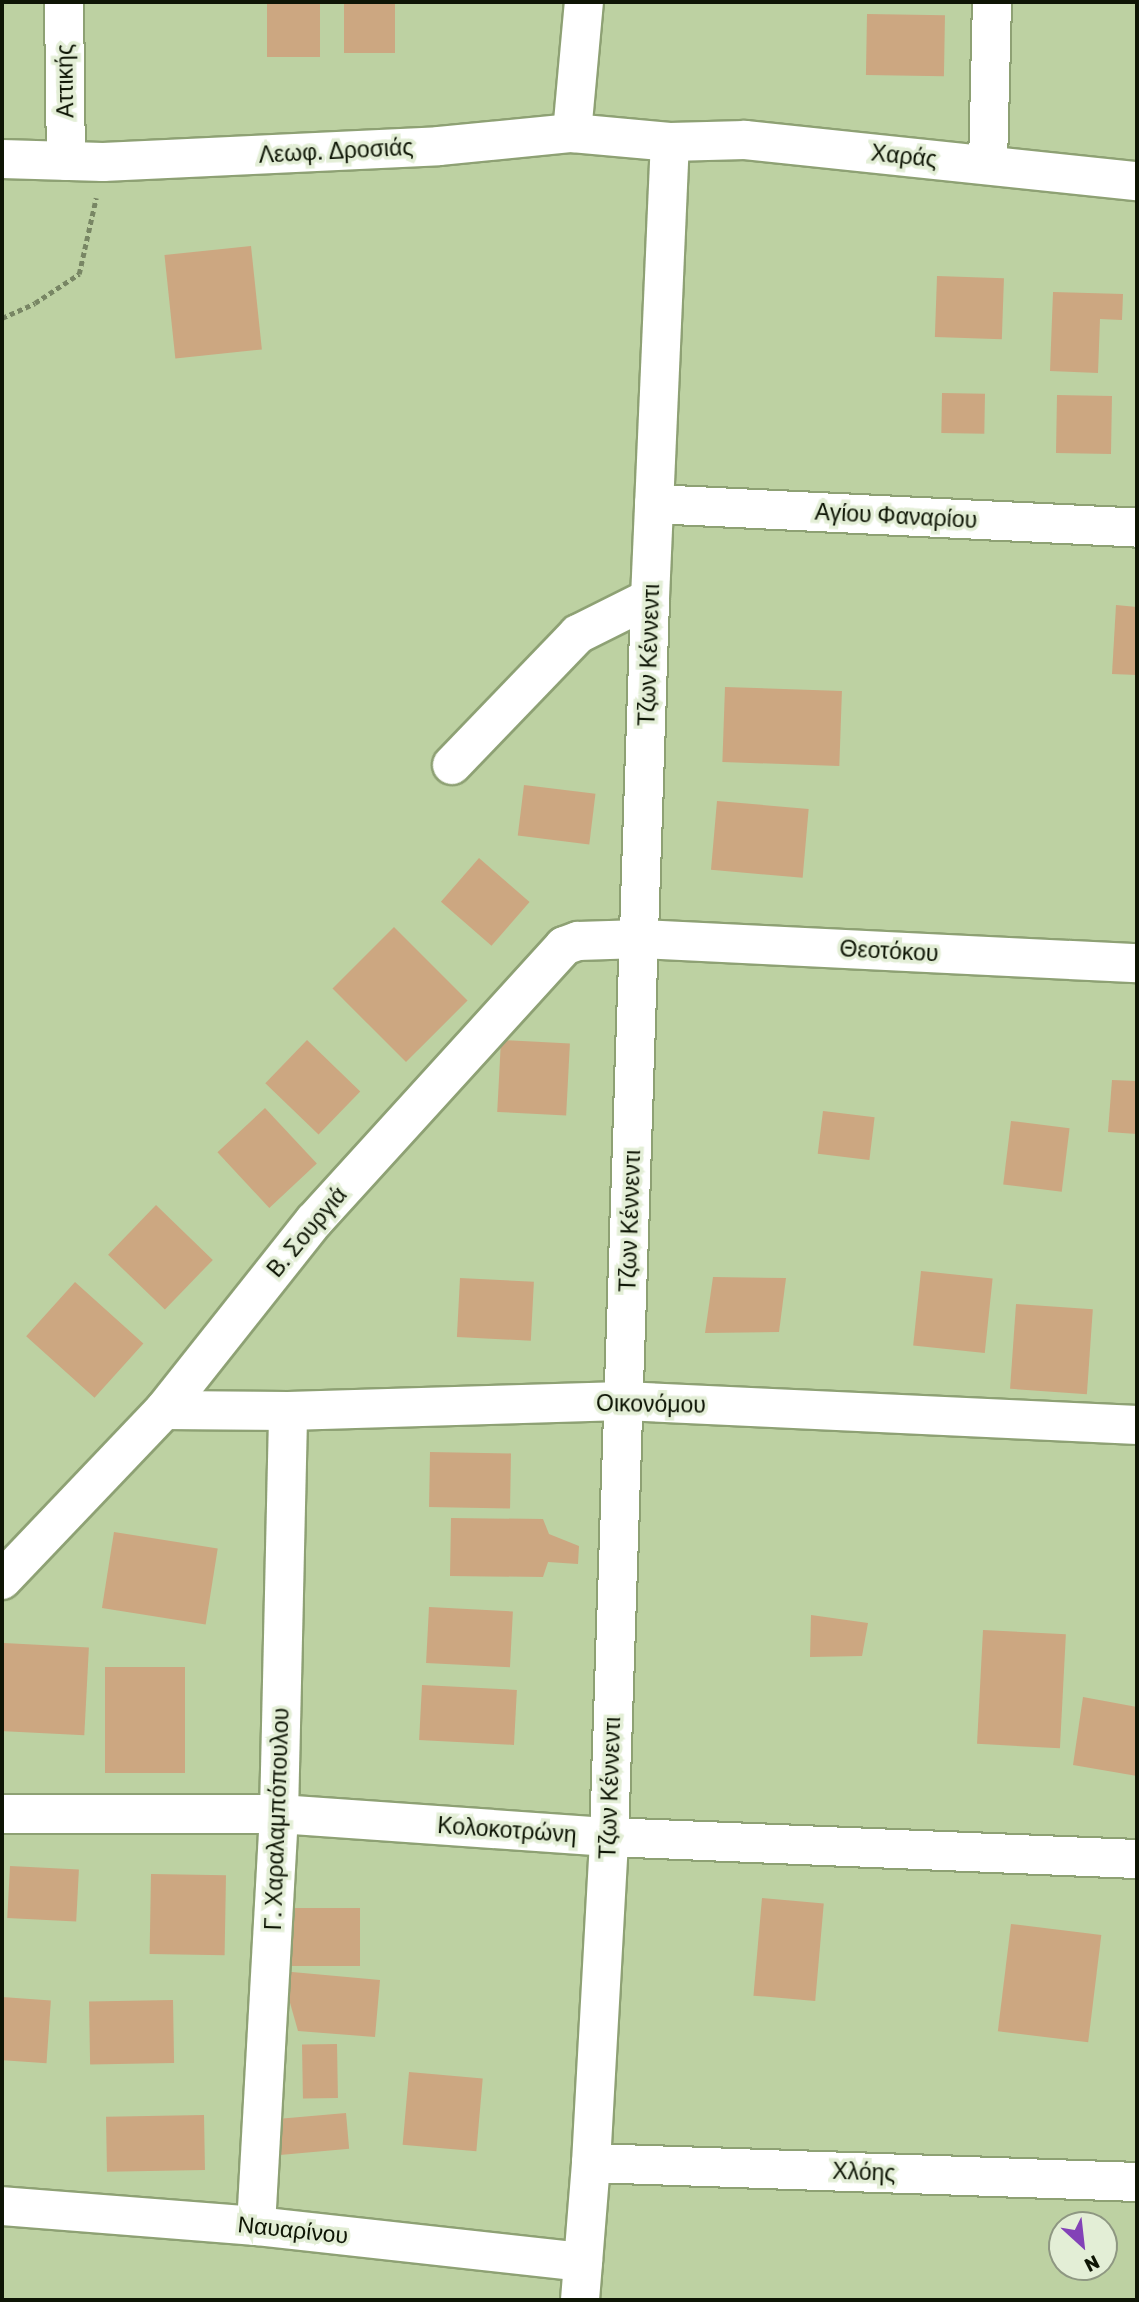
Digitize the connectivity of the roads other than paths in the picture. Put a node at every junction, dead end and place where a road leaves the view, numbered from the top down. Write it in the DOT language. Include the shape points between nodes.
graph roads {
  1 [pos="64,2"];
  2 [pos="584,2"];
  3 [pos="992,2"];
  4 [pos="572,133"];
  5 [pos="670,142"];
  6 [pos="2,159"];
  7 [pos="85,162"];
  8 [pos="988,164"];
  9 [pos="1137,181"];
  10 [pos="654,504"];
  11 [pos="1137,528"];
  12 [pos="650,598"];
  13 [pos="452,765"];
  14 [pos="641,939"];
  15 [pos="1137,962"];
  16 [pos="623,1401"];
  17 [pos="164,1410"];
  18 [pos="288,1411"];
  19 [pos="1137,1425"];
  20 [pos="2,1580"];
  21 [pos="2,1814"];
  22 [pos="279,1814"];
  23 [pos="609,1837"];
  24 [pos="1137,1859"];
  25 [pos="592,2163"];
  26 [pos="1137,2182"];
  27 [pos="2,2206"];
  28 [pos="256,2226"];
  29 [pos="583,2262"];
  30 [pos="580,2300"];
  1 -- 7 [label="street, Αττικής"];
  2 -- 4 [label="street"];
  3 -- 8 [label="street"];
  4 -- 5 [label="street, Λεωφ. Δροσιάς"];
  4 -- 7 [label="street, Λεωφ. Δροσιάς" via="439,146"];
  5 -- 8 [label="street, Χαράς" via="746,140"];
  5 -- 10 [label="street, Τζων Κέννεντι"];
  6 -- 7 [label="street, Λεωφ. Δροσιάς"];
  8 -- 9 [label="street, Χαράς"];
  10 -- 11 [label="street, Αγίου Φαναρίου"];
  10 -- 12 [label="street, Τζων Κέννεντι"];
  12 -- 13 [label="street" via="578,634"];
  12 -- 14 [label="street, Τζων Κέννεντι"];
  14 -- 15 [label="street, Θεοτόκου"];
  14 -- 16 [label="street, Τζων Κέννεντι"];
  14 -- 17 [label="street, Β. Σουργιά" via="571,942 558,951 314,1221"];
  16 -- 18 [label="street, Οικονόμου"];
  16 -- 19 [label="street, Οικονόμου"];
  16 -- 23 [label="street, Τζων Κέννεντι"];
  17 -- 18 [label="street, Οικονόμου"];
  17 -- 20 [label="street, Β. Σουργιά"];
  18 -- 22 [label="street, Γ. Χαραλαμπόπουλου"];
  21 -- 22 [label="street, Κολοκοτρώνη"];
  22 -- 23 [label="street, Κολοκοτρώνη"];
  22 -- 28 [label="street, Γ. Χαραλαμπόπουλου"];
  23 -- 24 [label="street, Κολοκοτρώνη"];
  23 -- 25 [label="street, Τζων Κέννεντι"];
  25 -- 26 [label="street, Χλόης"];
  25 -- 29 [label="street, Τζων Κέννεντι"];
  27 -- 28 [label="street, Ναυαρίνου"];
  28 -- 29 [label="street, Ναυαρίνου"];
  29 -- 30 [label="street, Τζων Κέννεντι"];
}
